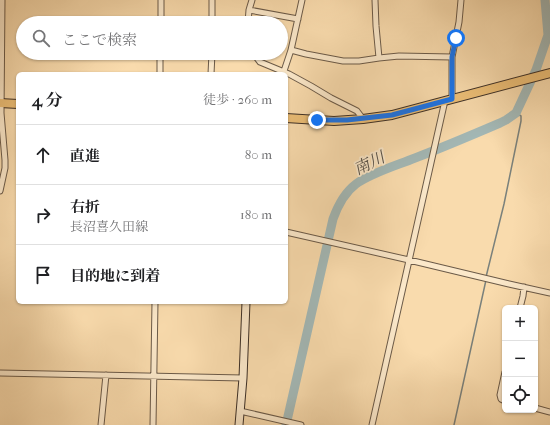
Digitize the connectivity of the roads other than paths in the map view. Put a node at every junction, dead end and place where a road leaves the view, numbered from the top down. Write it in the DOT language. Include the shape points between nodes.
graph roads {
  1 [pos="2,0"];
  2 [pos="161,0"];
  3 [pos="212,0"];
  4 [pos="252,0"];
  5 [pos="302,0"];
  6 [pos="375,0"];
  7 [pos="461,0"];
  8 [pos="249,10"];
  9 [pos="161,16"];
  10 [pos="212,16"];
  11 [pos="249,16"];
  12 [pos="282,16"];
  13 [pos="288,17"];
  14 [pos="298,19"];
  15 [pos="291,50"];
  16 [pos="452,57"];
  17 [pos="379,58"];
  18 [pos="160,60"];
  19 [pos="212,60"];
  20 [pos="258,60"];
  21 [pos="288,60"];
  22 [pos="288,60"];
  23 [pos="160,72"];
  24 [pos="211,72"];
  25 [pos="282,72"];
  26 [pos="284,72"];
  27 [pos="550,73"];
  28 [pos="288,75"];
  29 [pos="448,100"];
  30 [pos="1,103"];
  31 [pos="16,104"];
  32 [pos="288,118"];
  33 [pos="363,119"];
  34 [pos="0,191"];
  35 [pos="288,232"];
  36 [pos="410,260"];
  37 [pos="524,287"];
  38 [pos="550,293"];
  39 [pos="155,304"];
  40 [pos="246,304"];
  41 [pos="521,305"];
  42 [pos="0,373"];
  43 [pos="106,375"];
  44 [pos="154,376"];
  45 [pos="242,378"];
  46 [pos="502,386"];
  47 [pos="502,400"];
  48 [pos="538,409"];
  49 [pos="240,411"];
  50 [pos="550,412"];
  51 [pos="101,425"];
  52 [pos="153,425"];
  53 [pos="239,425"];
  54 [pos="301,425"];
  55 [pos="372,425"];
  1 -- 30 [label="street"];
  2 -- 9 [label="street"];
  3 -- 10 [label="street"];
  4 -- 8 [label="street"];
  5 -- 14 [label="street"];
  6 -- 17 [label="street"];
  7 -- 16 [label="street" via="460,22"];
  8 -- 11 [label="street"];
  8 -- 12 [label="street"];
  13 -- 14 [label="street"];
  14 -- 15 [label="street"];
  15 -- 17 [label="street" via="343,61"];
  15 -- 21 [label="street"];
  16 -- 17 [label="street"];
  16 -- 29 [label="street"];
  18 -- 23 [label="street"];
  19 -- 24 [label="street"];
  20 -- 25 [label="street"];
  22 -- 26 [label="street"];
  27 -- 29 [label="main road"];
  28 -- 33 [label="street" via="357,111"];
  29 -- 33 [label="main road" via="392,115"];
  29 -- 36 [label="street" via="444,105"];
  30 -- 31 [label="main road"];
  30 -- 34 [label="street" via="5,168"];
  32 -- 33 [label="main road" via="334,121"];
  35 -- 36 [label="street"];
  36 -- 37 [label="street"];
  36 -- 55 [label="street"];
  37 -- 38 [label="street"];
  37 -- 41 [label="street"];
  39 -- 44 [label="street"];
  40 -- 45 [label="street"];
  42 -- 43 [label="street"];
  43 -- 44 [label="street"];
  43 -- 51 [label="street"];
  44 -- 45 [label="street"];
  44 -- 52 [label="street"];
  45 -- 49 [label="street"];
  46 -- 47 [label="street"];
  48 -- 50 [label="street"];
  49 -- 53 [label="street"];
  49 -- 54 [label="street"];
}
